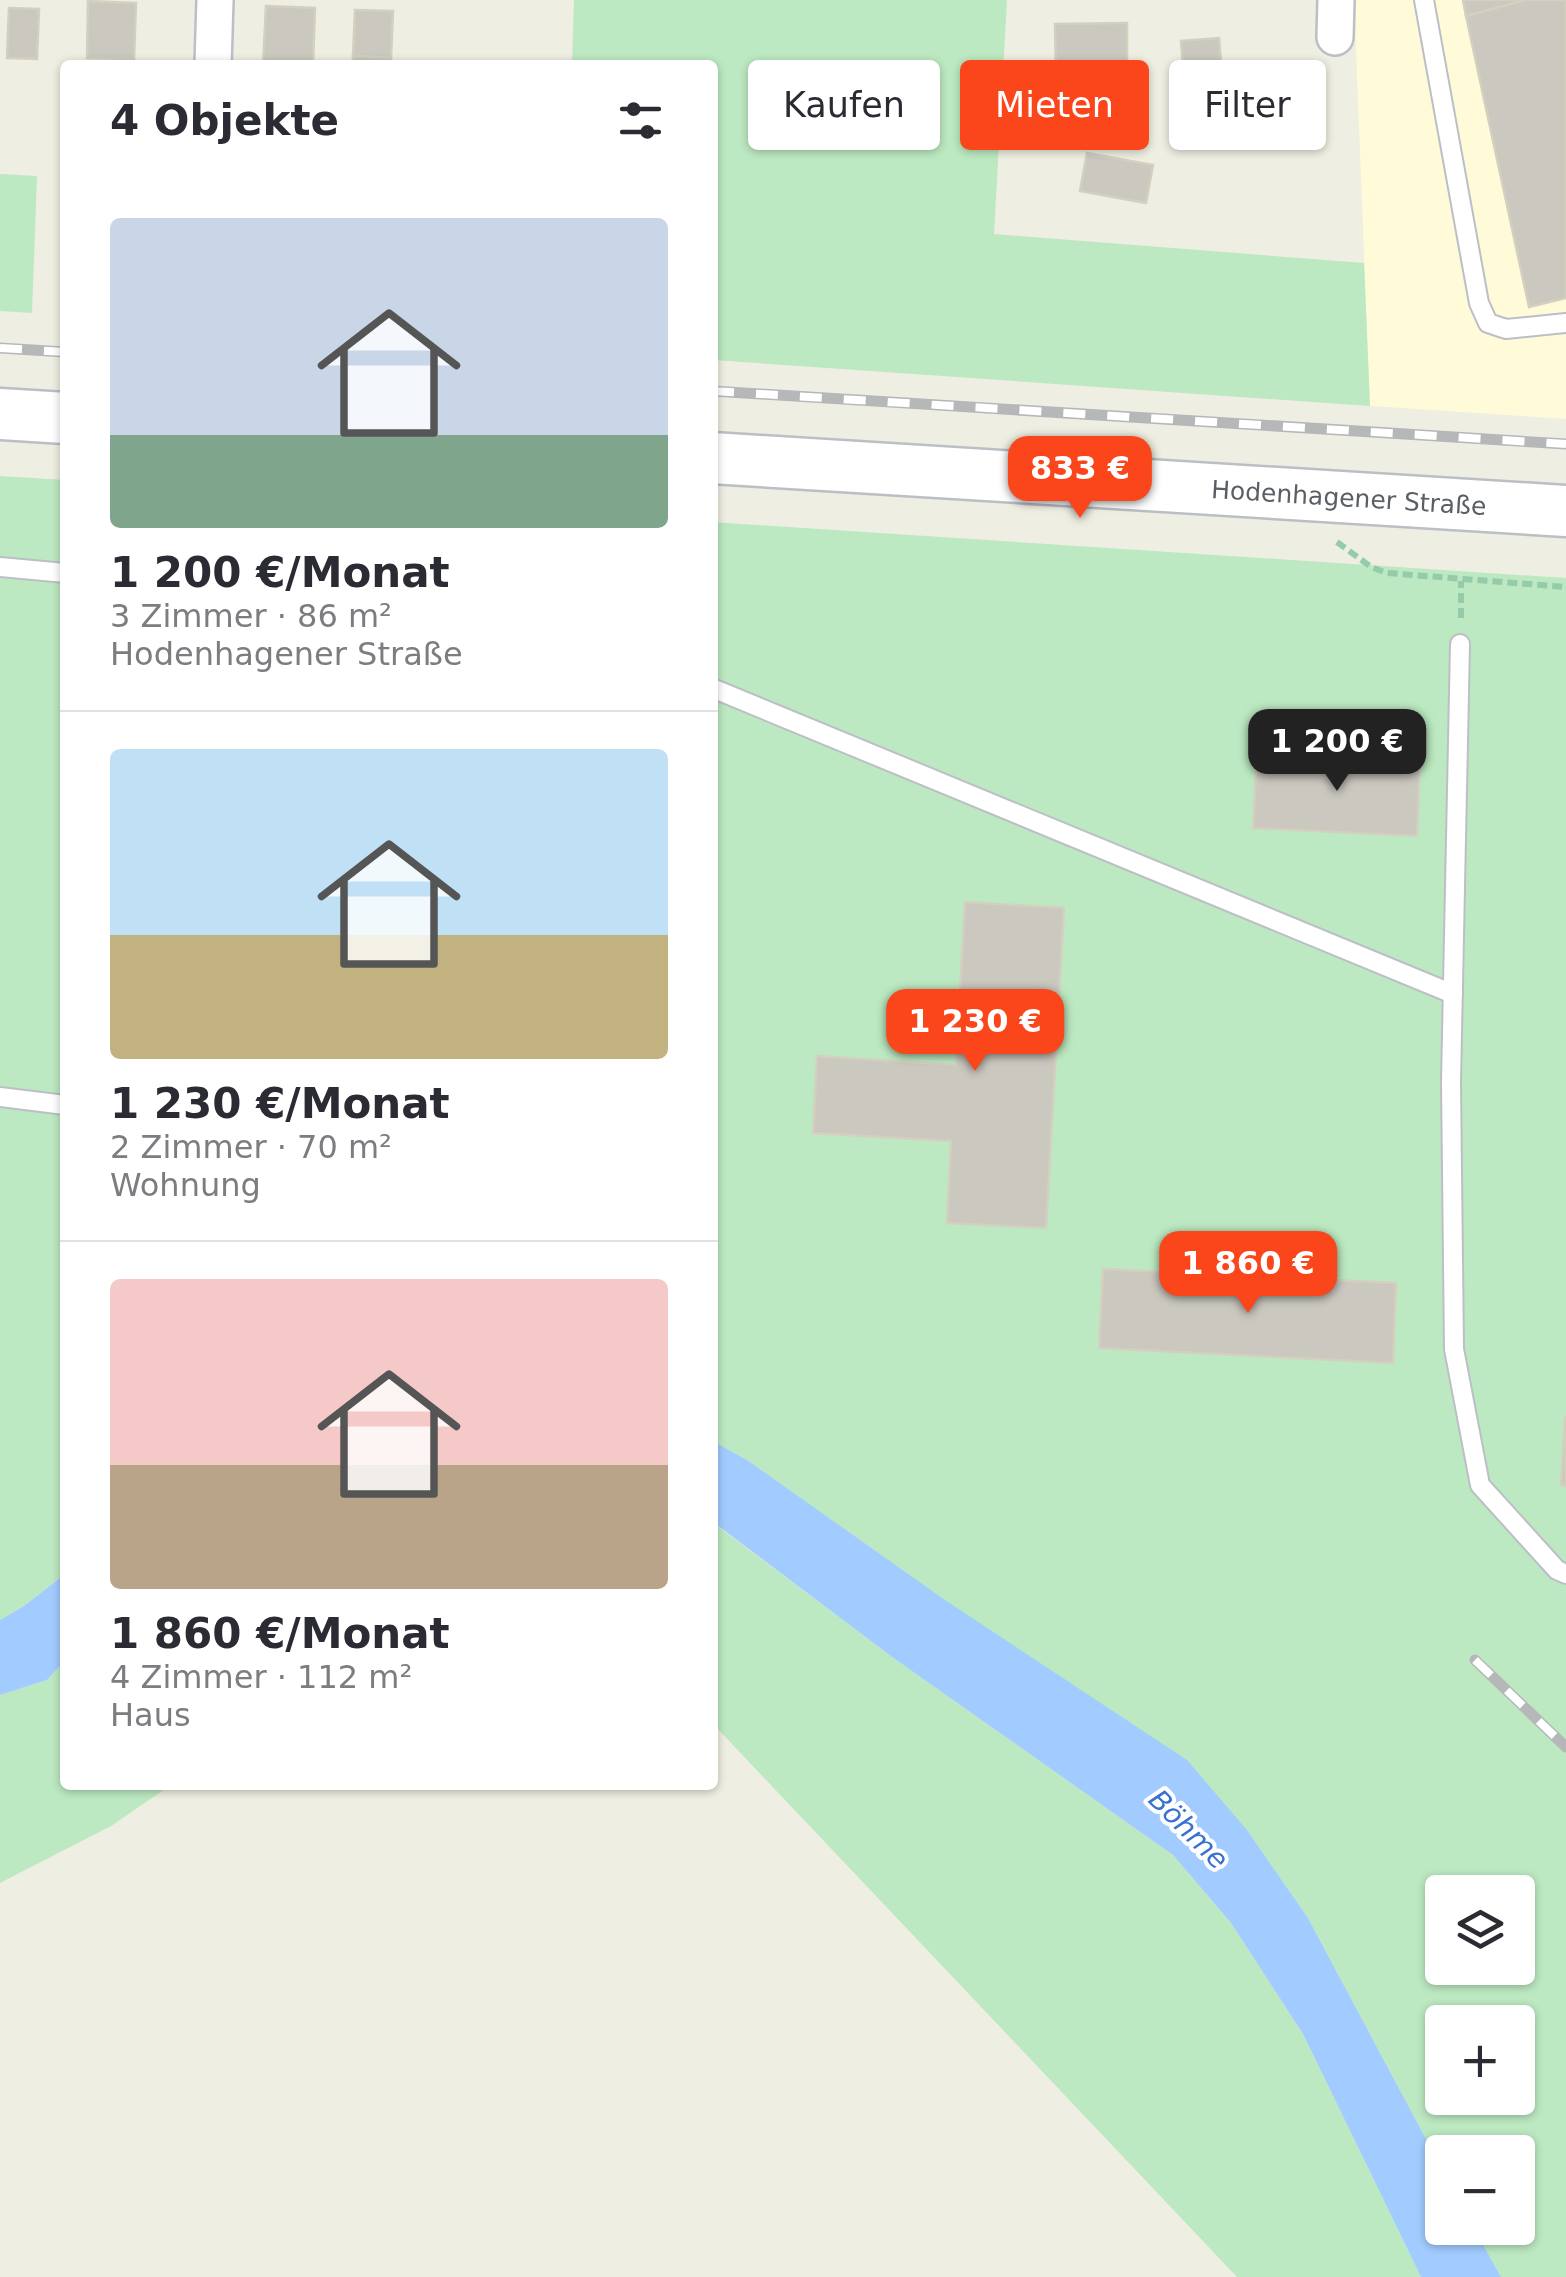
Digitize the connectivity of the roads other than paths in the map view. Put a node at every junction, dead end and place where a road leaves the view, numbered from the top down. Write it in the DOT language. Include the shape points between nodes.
graph roads {
  1 [pos="214,0"];
  2 [pos="1336,0"];
  3 [pos="1424,0"];
  4 [pos="1335,36"];
  5 [pos="213,60"];
  6 [pos="1566,323"];
  7 [pos="0,414"];
  8 [pos="60,418"];
  9 [pos="718,458"];
  10 [pos="1566,511"];
  11 [pos="0,567"];
  12 [pos="60,573"];
  13 [pos="1460,644"];
  14 [pos="718,690"];
  15 [pos="1452,994"];
  16 [pos="0,1097"];
  17 [pos="60,1104"];
  18 [pos="1566,1574"];
  1 -- 5 [label="street"];
  2 -- 4 [label="street"];
  3 -- 6 [label="lane" via="1479,304 1488,323 1506,329"];
  7 -- 8 [label="main road"];
  9 -- 10 [label="main road, Hodenhagener Straße"];
  11 -- 12 [label="lane"];
  13 -- 15 [label="lane"];
  14 -- 15 [label="lane"];
  15 -- 18 [label="lane" via="1454,1350 1480,1485"];
  16 -- 17 [label="lane"];
}
